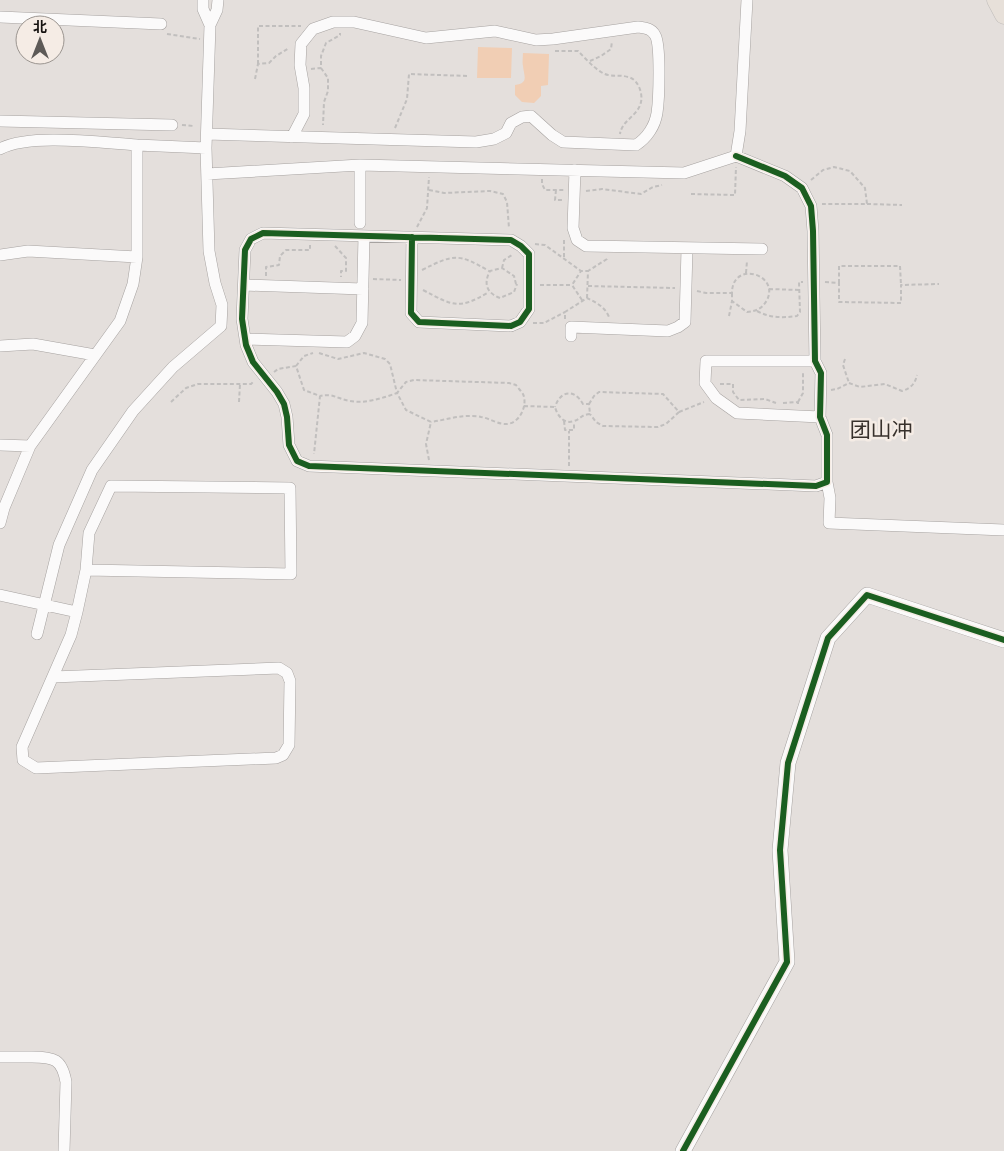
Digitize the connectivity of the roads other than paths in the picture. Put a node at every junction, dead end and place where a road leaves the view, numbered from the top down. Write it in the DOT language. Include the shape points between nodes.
graph roads {
  1 [pos="203,0"];
  2 [pos="218,0"];
  3 [pos="747,0"];
  4 [pos="996,0"];
  5 [pos="1004,15"];
  6 [pos="0,17"];
  7 [pos="161,24"];
  8 [pos="210,24"];
  9 [pos="0,121"];
  10 [pos="172,125"];
  11 [pos="207,130"];
  12 [pos="292,136"];
  13 [pos="136,145"];
  14 [pos="206,148"];
  15 [pos="0,149"];
  16 [pos="736,156"];
  17 [pos="360,165"];
  18 [pos="575,170"];
  19 [pos="207,174"];
  20 [pos="360,223"];
  21 [pos="364,236"];
  22 [pos="412,237"];
  23 [pos="687,249"];
  24 [pos="762,249"];
  25 [pos="0,254"];
  26 [pos="136,256"];
  27 [pos="363,284"];
  28 [pos="244,285"];
  29 [pos="571,336"];
  30 [pos="246,339"];
  31 [pos="0,346"];
  32 [pos="95,355"];
  33 [pos="816,361"];
  34 [pos="820,417"];
  35 [pos="0,445"];
  36 [pos="30,446"];
  37 [pos="827,482"];
  38 [pos="0,523"];
  39 [pos="1004,530"];
  40 [pos="86,570"];
  41 [pos="0,595"];
  42 [pos="45,606"];
  43 [pos="77,612"];
  44 [pos="38,634"];
  45 [pos="1004,640"];
  46 [pos="53,677"];
  47 [pos="0,1057"];
  48 [pos="64,1151"];
  49 [pos="683,1151"];
  1 -- 8 [label="street" via="203,9"];
  2 -- 8 [label="street"];
  3 -- 16 [label="street"];
  4 -- 5 [label="main road"];
  6 -- 7 [label="street"];
  8 -- 11 [label="street"];
  9 -- 10 [label="street"];
  11 -- 12 [label="street"];
  11 -- 14 [label="street"];
  12 -- 12 [label="street" via="476,142 494,139 506,133 511,123 532,116 563,142 636,145 645,139 657,114 659,46 655,34 638,27 536,40 495,31 426,38 354,22 333,22 314,29 301,44 304,114"];
  13 -- 14 [label="street"];
  13 -- 15 [label="street" via="35,140"];
  13 -- 26 [label="street"];
  14 -- 19 [label="street"];
  16 -- 18 [label="street" via="684,173"];
  16 -- 33 [label="street" via="785,176 802,188 810,204"];
  17 -- 18 [label="street"];
  17 -- 19 [label="street"];
  17 -- 20 [label="street"];
  18 -- 23 [label="street" via="574,228 577,240 586,246"];
  19 -- 42 [label="street" via="208,251 222,305 220,326 173,367 133,411 92,470 59,544"];
  21 -- 22 [label="street"];
  21 -- 27 [label="street"];
  21 -- 28 [label="street" via="263,233 251,239 245,250"];
  22 -- 22 [label="street" via="510,240 521,246 529,254 529,309 524,317 510,326 419,322 411,313"];
  23 -- 24 [label="street"];
  23 -- 29 [label="street" via="685,322 668,331 571,328"];
  25 -- 26 [label="street" via="28,251"];
  26 -- 32 [label="street" via="133,284 120,321"];
  27 -- 28 [label="street" via="340,288"];
  27 -- 30 [label="street" via="362,323 355,336 347,342"];
  28 -- 30 [label="street" via="242,319"];
  30 -- 37 [label="street" via="253,362 284,404 289,445 298,461 313,466 816,486"];
  31 -- 32 [label="street" via="33,344"];
  32 -- 36 [label="street"];
  33 -- 34 [label="street" via="822,373"];
  33 -- 34 [label="street" via="706,361 705,383 716,398 737,414"];
  34 -- 37 [label="street" via="827,435"];
  35 -- 36 [label="street"];
  36 -- 38 [label="street"];
  37 -- 39 [label="street" via="830,523"];
  40 -- 40 [label="street" via="89,533 111,486 290,488 291,574"];
  40 -- 43 [label="street"];
  41 -- 42 [label="street"];
  42 -- 43 [label="street"];
  42 -- 44 [label="street"];
  43 -- 46 [label="street"];
  45 -- 49 [label="street" via="867,594 828,638 788,763 780,850 787,962"];
  46 -- 46 [label="street" via="22,747 24,760 36,768 276,758 283,755 289,745 290,680 287,673 279,668"];
  47 -- 48 [label="street" via="50,1057 64,1071"];
}
